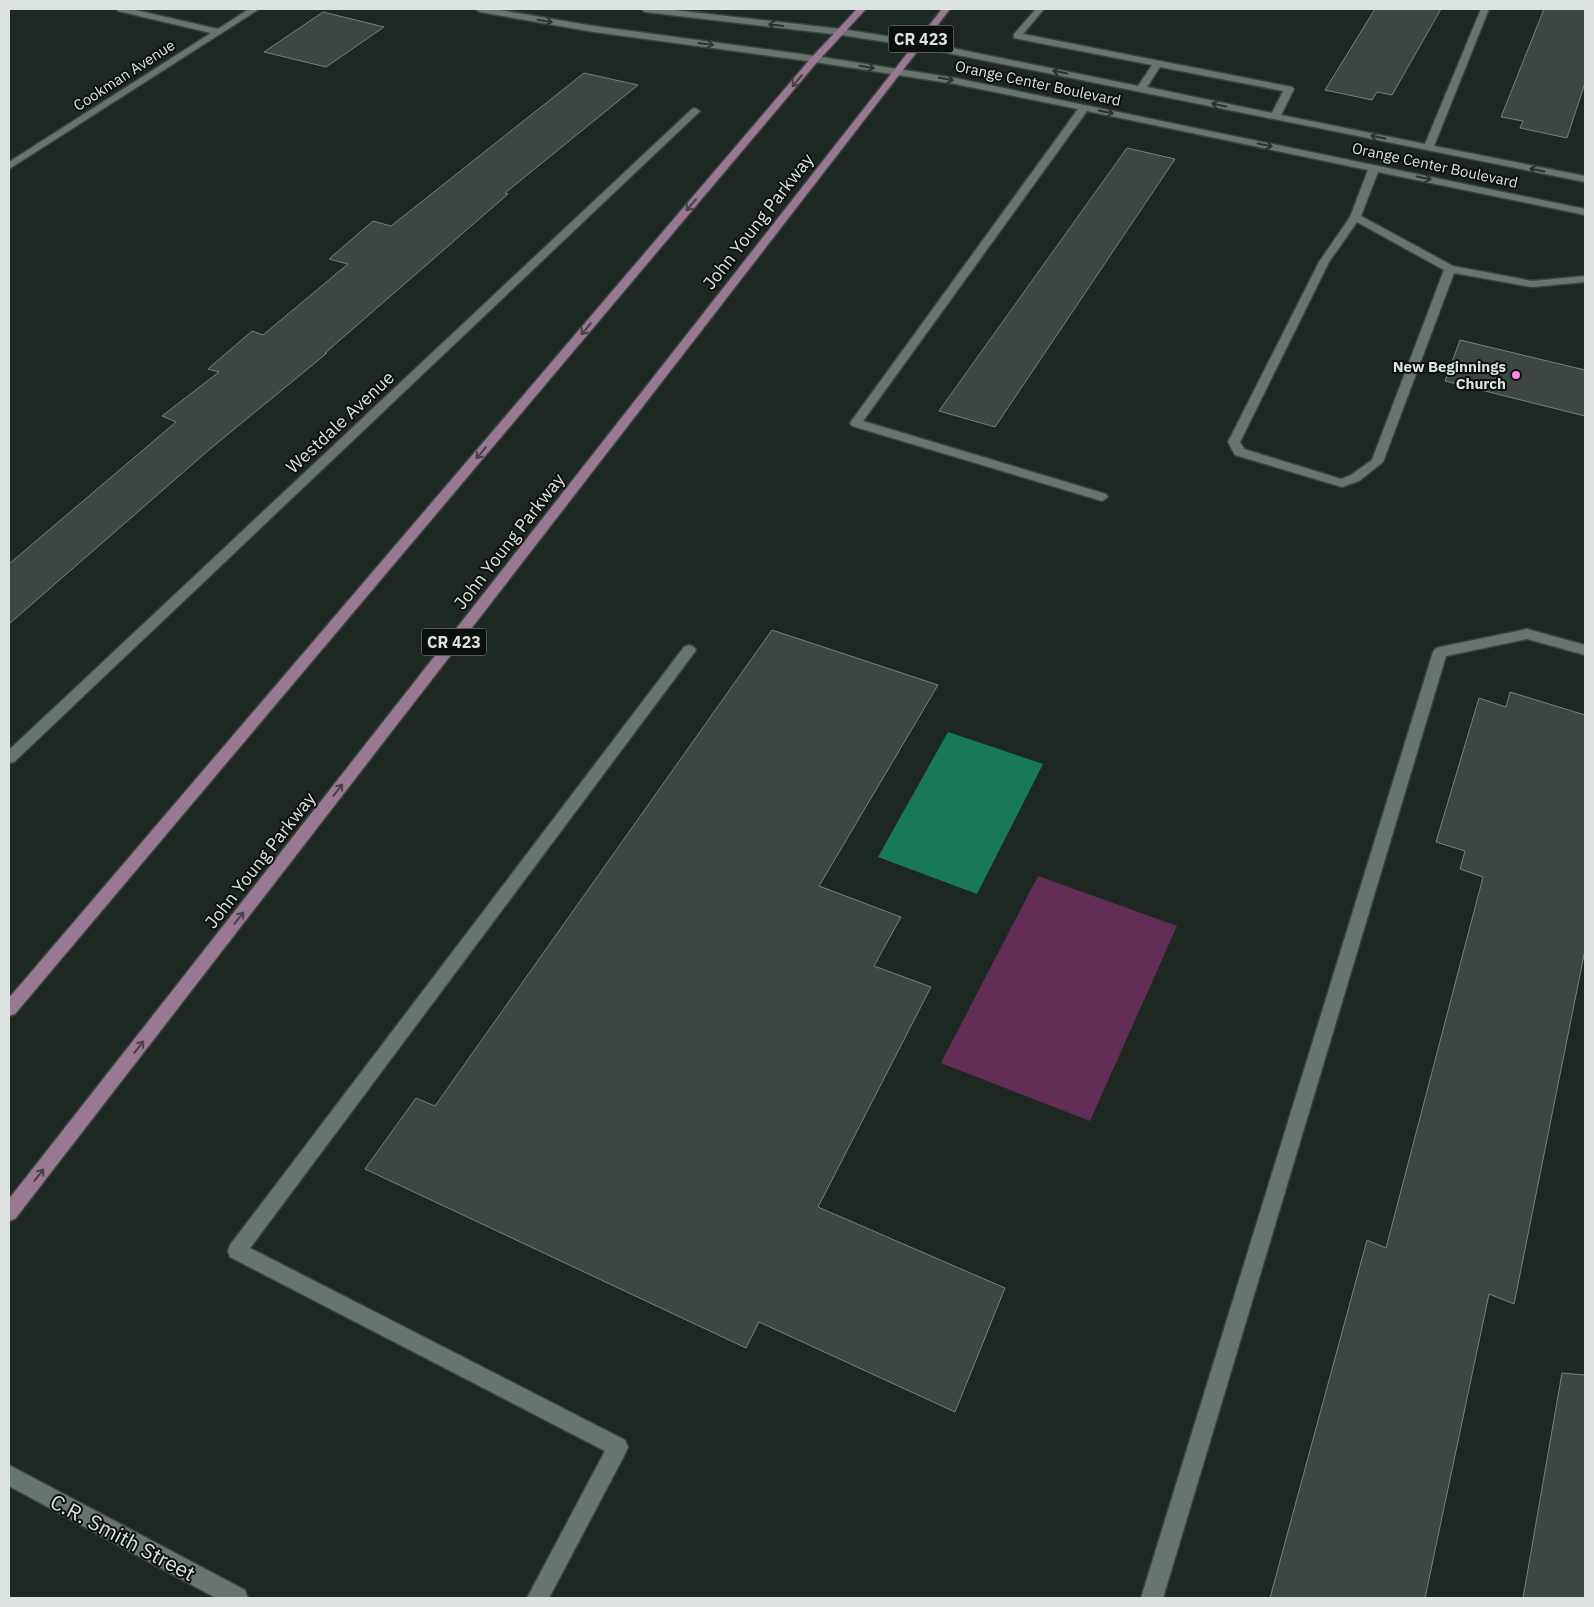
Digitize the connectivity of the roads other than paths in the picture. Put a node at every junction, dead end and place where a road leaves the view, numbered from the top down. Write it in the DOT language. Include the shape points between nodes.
graph roads {
  1 [pos="121,9"];
  2 [pos="255,9"];
  3 [pos="480,9"];
  4 [pos="645,9"];
  5 [pos="862,9"];
  6 [pos="946,9"];
  7 [pos="1040,9"];
  8 [pos="1485,9"];
  9 [pos="219,32"];
  10 [pos="841,32"];
  11 [pos="918,44"];
  12 [pos="816,59"];
  13 [pos="1158,63"];
  14 [pos="898,72"];
  15 [pos="1141,89"];
  16 [pos="1084,108"];
  17 [pos="695,111"];
  18 [pos="1275,116"];
  19 [pos="1429,147"];
  20 [pos="9,166"];
  21 [pos="1374,168"];
  22 [pos="1585,179"];
  23 [pos="1585,212"];
  24 [pos="1355,217"];
  25 [pos="1450,269"];
  26 [pos="1585,279"];
  27 [pos="1102,497"];
  28 [pos="689,650"];
  29 [pos="1585,650"];
  30 [pos="9,758"];
  31 [pos="9,1009"];
  32 [pos="9,1213"];
  33 [pos="9,1475"];
  34 [pos="237,1598"];
  35 [pos="538,1598"];
  36 [pos="1152,1598"];
  1 -- 9 [label="street"];
  2 -- 9 [label="street, Cookman Avenue"];
  3 -- 12 [label="street, Orange Center Boulevard, one-way" via="594,29"];
  10 -- 4 [label="street, Orange Center Boulevard, one-way"];
  5 -- 10 [label="main road"];
  6 -- 11 [label="main road, John Young Parkway / CR 423"];
  7 -- 13 [label="street" via="1017,36"];
  8 -- 19 [label="street"];
  9 -- 20 [label="street, Cookman Avenue"];
  10 -- 11 [label="street, Orange Center Boulevard"];
  10 -- 12 [label="main road"];
  11 -- 14 [label="main road, John Young Parkway / CR 423"];
  15 -- 11 [label="street, Orange Center Boulevard, one-way"];
  12 -- 14 [label="street, Orange Center Boulevard, one-way"];
  12 -- 31 [label="main road, one-way"];
  13 -- 15 [label="street"];
  13 -- 18 [label="street" via="1290,89"];
  14 -- 16 [label="street, Orange Center Boulevard, one-way"];
  32 -- 14 [label="main road, John Young Parkway / CR 423, one-way"];
  18 -- 15 [label="street, Orange Center Boulevard, one-way"];
  16 -- 21 [label="street, Orange Center Boulevard, one-way"];
  16 -- 27 [label="street" via="856,423"];
  17 -- 30 [label="street, Westdale Avenue"];
  19 -- 18 [label="street, Orange Center Boulevard, one-way"];
  22 -- 19 [label="street, Orange Center Boulevard, one-way"];
  21 -- 23 [label="street, Orange Center Boulevard, one-way"];
  21 -- 24 [label="street"];
  24 -- 25 [label="street"];
  24 -- 25 [label="street" via="1324,262 1234,442 1239,452 1342,483 1377,462"];
  25 -- 26 [label="street" via="1532,284"];
  28 -- 35 [label="street" via="237,1251 618,1447"];
  29 -- 36 [label="street" via="1527,634 1440,652"];
  33 -- 34 [label="street, C.R. Smith Street"];
}
